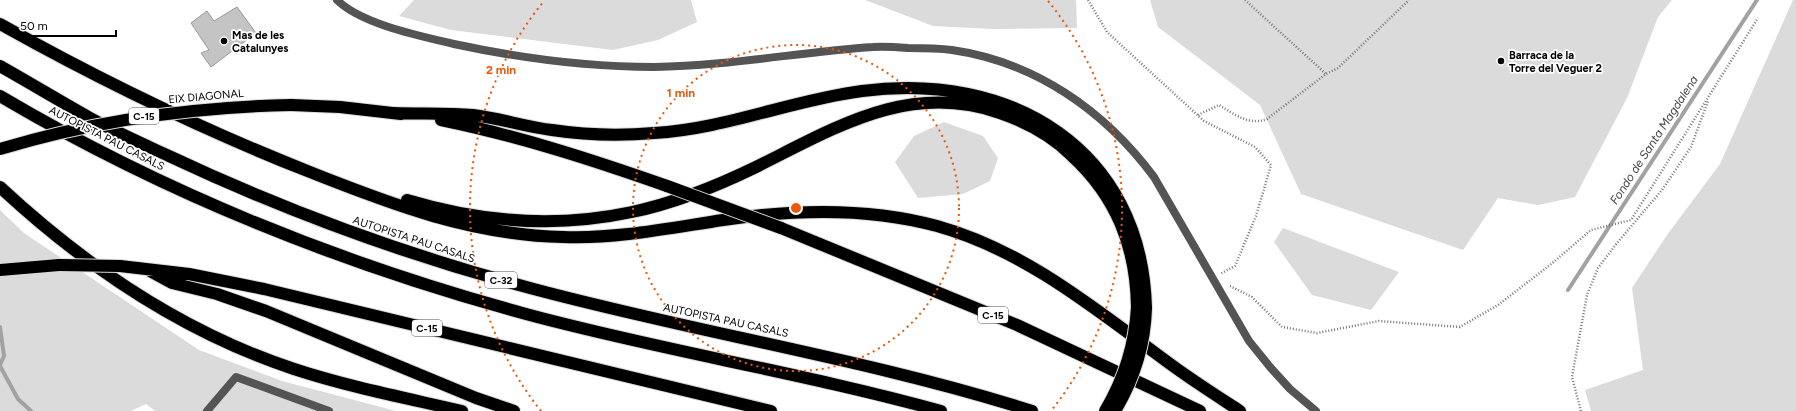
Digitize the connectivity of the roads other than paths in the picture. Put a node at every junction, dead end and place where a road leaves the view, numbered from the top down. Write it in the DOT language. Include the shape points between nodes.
graph roads {
  1 [pos="337,0"];
  2 [pos="0,24"];
  3 [pos="0,66"];
  4 [pos="0,96"];
  5 [pos="393,113"];
  6 [pos="0,149"];
  7 [pos="254,150"];
  8 [pos="0,187"];
  9 [pos="148,269"];
  10 [pos="1,270"];
  11 [pos="1141,307"];
  12 [pos="207,411"];
  13 [pos="329,411"];
  14 [pos="462,411"];
  15 [pos="514,411"];
  16 [pos="771,411"];
  17 [pos="941,411"];
  18 [pos="1032,411"];
  19 [pos="1105,411"];
  20 [pos="1115,411"];
  21 [pos="1200,411"];
  22 [pos="1240,411"];
  23 [pos="1316,411"];
  1 -- 23 [label="street" via="359,16 418,36 537,59 598,65 655,66 716,63 875,47 949,49 986,57 1032,74 1059,88 1088,108 1135,152 1154,177 1249,340 1290,389"];
  2 -- 7 [label="highway" via="127,92"];
  3 -- 18 [label="highway, AUTOPISTA PAU CASALS / C-32" via="92,119 204,173 333,226 398,249 598,305 919,378"];
  4 -- 17 [label="highway, AUTOPISTA PAU CASALS / C-32" via="79,141 200,199 264,227 394,275 528,314"];
  5 -- 6 [label="highway, EIX DIAGONAL / C-15, bridge" via="291,105 210,108 134,117 60,132"];
  5 -- 11 [label="highway" via="474,116 575,133 626,135 685,130 831,97 887,89 931,89 993,101 1034,117 1054,129 1091,160 1105,178 1130,221 1137,244 1143,268"];
  5 -- 21 [label="highway, C-15, bridge" via="440,120 564,150 781,228 1017,325"];
  7 -- 11 [label="highway" via="443,210 529,222 579,220 655,207 720,184 822,133 871,113 922,103 970,105 1011,116 1050,137 1084,166 1098,183 1121,224 1129,246"];
  7 -- 22 [label="highway" via="387,203 450,222 507,232 563,237 630,234 725,220 824,211 877,214 939,227 970,236 1029,264"];
  8 -- 14 [label="highway" via="43,226 122,286 200,331 294,369 344,384"];
  9 -- 10 [label="highway, C-15, bridge" via="59,265"];
  9 -- 15 [label="highway" via="172,283 217,294 266,311 476,398"];
  9 -- 16 [label="highway, C-15" via="189,274 264,289"];
  11 -- 19 [label="highway, bridge" via="1127,364"];
  11 -- 20 [label="highway, bridge" via="1143,338 1136,367"];
  12 -- 13 [label="street" via="236,377"];
}
